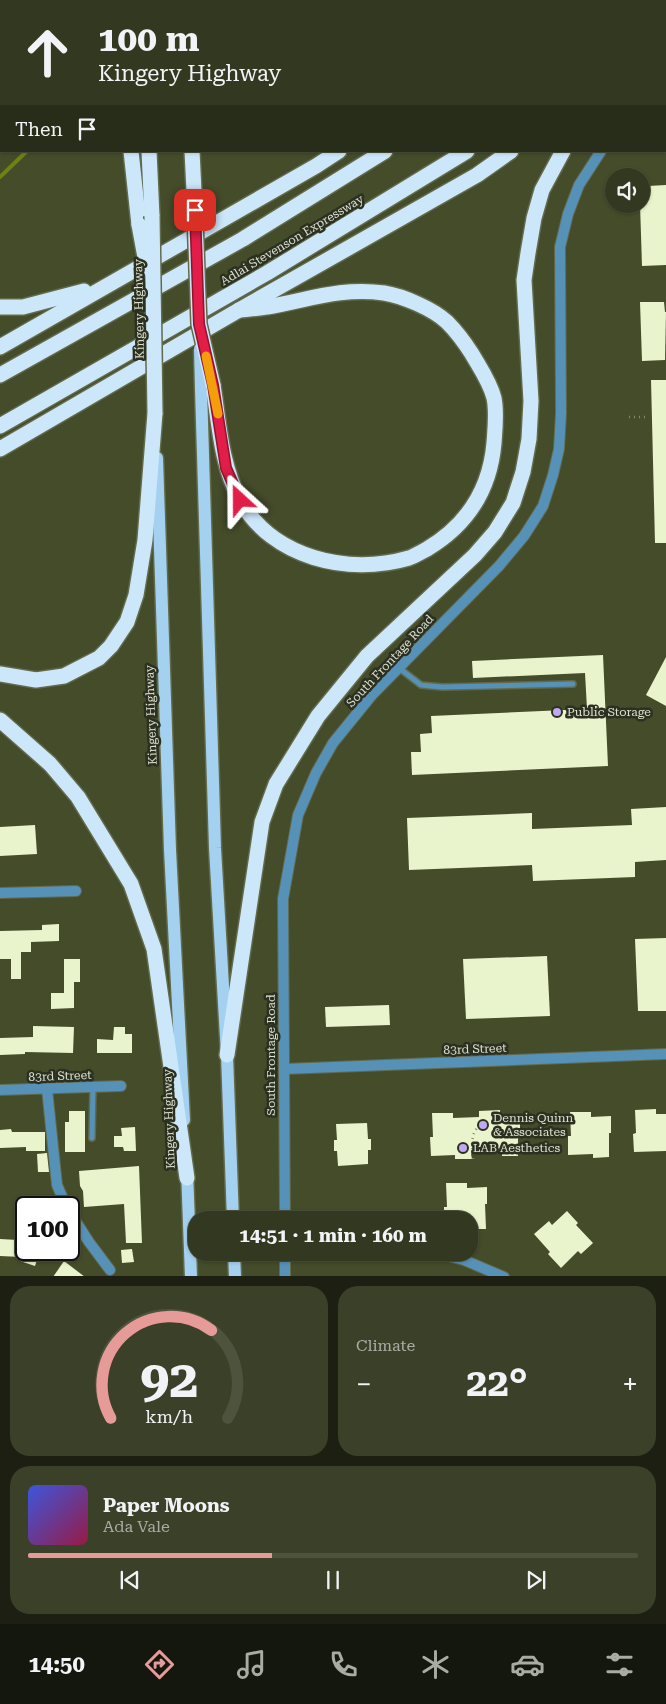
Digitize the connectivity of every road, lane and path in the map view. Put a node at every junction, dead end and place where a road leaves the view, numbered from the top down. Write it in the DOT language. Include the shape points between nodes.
graph roads {
  1 [pos="131,152"];
  2 [pos="149,152"];
  3 [pos="193,152"];
  4 [pos="336,152"];
  5 [pos="383,152"];
  6 [pos="465,152"];
  7 [pos="509,152"];
  8 [pos="563,152"];
  9 [pos="600,152"];
  10 [pos="114,281"];
  11 [pos="154,298"];
  12 [pos="0,307"];
  13 [pos="239,310"];
  14 [pos="0,347"];
  15 [pos="0,376"];
  16 [pos="207,387"];
  17 [pos="156,413"];
  18 [pos="629,417"];
  19 [pos="647,417"];
  20 [pos="0,426"];
  21 [pos="0,449"];
  22 [pos="398,668"];
  23 [pos="0,674"];
  24 [pos="573,684"];
  25 [pos="0,720"];
  26 [pos="76,891"];
  27 [pos="0,893"];
  28 [pos="666,1054"];
  29 [pos="227,1055"];
  30 [pos="284,1069"];
  31 [pos="120,1086"];
  32 [pos="93,1087"];
  33 [pos="48,1089"];
  34 [pos="0,1090"];
  35 [pos="480,1126"];
  36 [pos="92,1138"];
  37 [pos="473,1159"];
  38 [pos="187,1178"];
  39 [pos="62,1196"];
  40 [pos="233,1211"];
  41 [pos="285,1211"];
  42 [pos="80,1228"];
  43 [pos="234,1261"];
  44 [pos="285,1261"];
  45 [pos="466,1261"];
  46 [pos="110,1270"];
  47 [pos="191,1276"];
  48 [pos="235,1276"];
  49 [pos="285,1276"];
  50 [pos="504,1276"];
  1 -- 11 [label="highway, bridge" via="142,246"];
  2 -- 11 [label="highway, Kingery Highway, bridge"];
  3 -- 16 [label="highway, bridge" via="199,324"];
  4 -- 10 [label="highway"];
  5 -- 15 [label="highway" via="243,239"];
  6 -- 20 [label="highway, Adlai Stevenson Expressway" via="267,273"];
  7 -- 13 [label="highway" via="477,175"];
  8 -- 29 [label="highway" via="542,190 524,280 529,439 513,503 495,532 475,555 367,656 318,716 276,784 262,822"];
  9 -- 22 [label="street, South Frontage Road" via="579,185 560,247 559,449 543,506 499,566"];
  10 -- 12 [label="highway" via="72,296 23,307"];
  10 -- 14 [label="highway"];
  11 -- 17 [label="highway, Kingery Highway, bridge"];
  13 -- 16 [label="highway" via="355,291 386,294 419,304 446,321 483,372 494,398 494,444 486,481 473,508 454,530 410,558 352,565 321,561 295,551 271,536 240,500 226,468"];
  13 -- 21 [label="highway"];
  16 -- 29 [label="main road" via="215,848"];
  17 -- 23 [label="highway" via="145,540 136,595 126,622 111,646 98,658 64,676 36,680"];
  17 -- 38 [label="main road, Kingery Highway" via="170,850"];
  18 -- 19 [label="path"];
  22 -- 24 [label="lane" via="421,685 442,687"];
  22 -- 30 [label="street, South Frontage Road" via="372,694 334,743 316,773 298,815 283,899"];
  25 -- 38 [label="highway" via="50,764 78,797 131,884 154,949"];
  26 -- 27 [label="street"];
  28 -- 30 [label="street, 83rd Street"];
  29 -- 40 [label="main road"];
  30 -- 41 [label="street, South Frontage Road"];
  31 -- 32 [label="street, 83rd Street"];
  32 -- 33 [label="street, 83rd Street"];
  32 -- 36 [label="lane"];
  33 -- 34 [label="street, 83rd Street"];
  33 -- 39 [label="street" via="57,1185"];
  35 -- 37 [label="path" via="472,1135"];
  38 -- 47 [label="main road, Kingery Highway"];
  42 -- 46 [label="street"];
  43 -- 48 [label="main road"];
  44 -- 49 [label="street"];
  45 -- 50 [label="street"];
}
